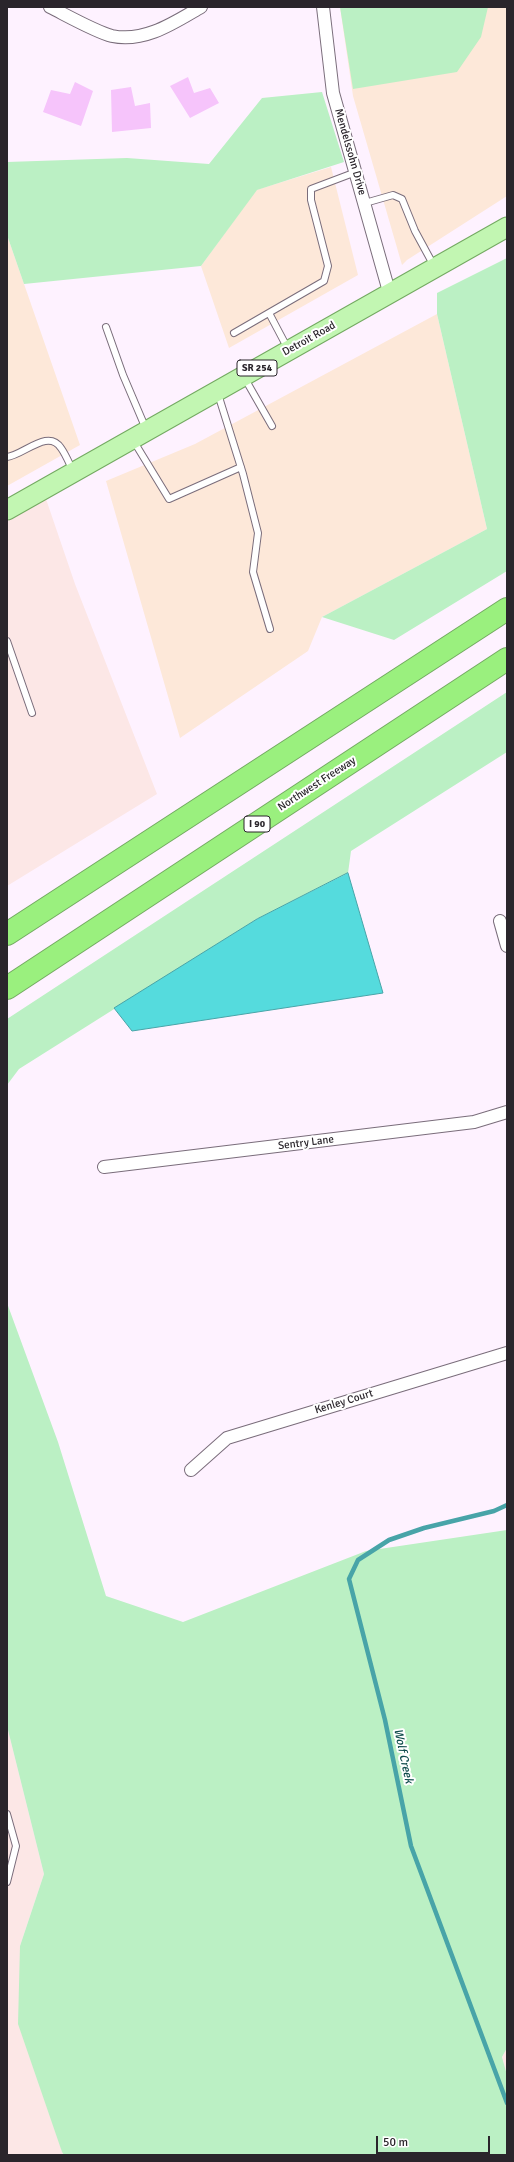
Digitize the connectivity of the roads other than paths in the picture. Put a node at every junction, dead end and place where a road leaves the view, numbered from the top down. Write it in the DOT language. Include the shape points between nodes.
graph roads {
  1 [pos="50,7"];
  2 [pos="202,7"];
  3 [pos="323,7"];
  4 [pos="356,172"];
  5 [pos="365,203"];
  6 [pos="507,227"];
  7 [pos="435,268"];
  8 [pos="390,295"];
  9 [pos="269,313"];
  10 [pos="106,327"];
  11 [pos="234,334"];
  12 [pos="289,350"];
  13 [pos="243,376"];
  14 [pos="217,391"];
  15 [pos="272,426"];
  16 [pos="140,435"];
  17 [pos="7,458"];
  18 [pos="240,467"];
  19 [pos="74,472"];
  20 [pos="7,510"];
  21 [pos="507,609"];
  22 [pos="270,629"];
  23 [pos="7,641"];
  24 [pos="507,660"];
  25 [pos="32,713"];
  26 [pos="500,922"];
  27 [pos="7,934"];
  28 [pos="507,946"];
  29 [pos="7,988"];
  30 [pos="507,1112"];
  31 [pos="104,1167"];
  32 [pos="507,1353"];
  33 [pos="191,1470"];
  34 [pos="7,1814"];
  35 [pos="7,1882"];
  1 -- 2 [label="street" via="112,36 137,37 163,29"];
  3 -- 4 [label="street, Mendelssohn Drive" via="333,93"];
  4 -- 5 [label="street, Mendelssohn Drive"];
  4 -- 9 [label="lane" via="311,189 311,200 328,266 324,281"];
  5 -- 7 [label="lane" via="393,196 402,199 414,231"];
  5 -- 8 [label="street, Mendelssohn Drive"];
  6 -- 7 [label="main road, Detroit Road / SR 254"];
  7 -- 8 [label="main road, Detroit Road / SR 254"];
  8 -- 12 [label="main road, Detroit Road / SR 254"];
  9 -- 11 [label="lane"];
  9 -- 12 [label="lane"];
  10 -- 16 [label="lane"];
  12 -- 13 [label="main road, Detroit Road / SR 254"];
  13 -- 14 [label="main road, Detroit Road / SR 254"];
  13 -- 15 [label="lane"];
  14 -- 16 [label="main road, Detroit Road / SR 254"];
  14 -- 18 [label="lane"];
  16 -- 18 [label="lane" via="169,499"];
  16 -- 19 [label="main road, Detroit Road / SR 254"];
  17 -- 19 [label="lane" via="23,453 40,441 52,441 60,446"];
  18 -- 22 [label="lane" via="258,533 253,572"];
  19 -- 20 [label="main road, Detroit Road / SR 254"];
  21 -- 27 [label="highway"];
  23 -- 25 [label="lane"];
  24 -- 29 [label="highway, Northwest Freeway / I 90"];
  26 -- 28 [label="street"];
  30 -- 31 [label="street, Sentry Lane" via="474,1122"];
  32 -- 33 [label="street, Kenley Court" via="227,1438"];
  34 -- 35 [label="lane" via="16,1846"];
}
